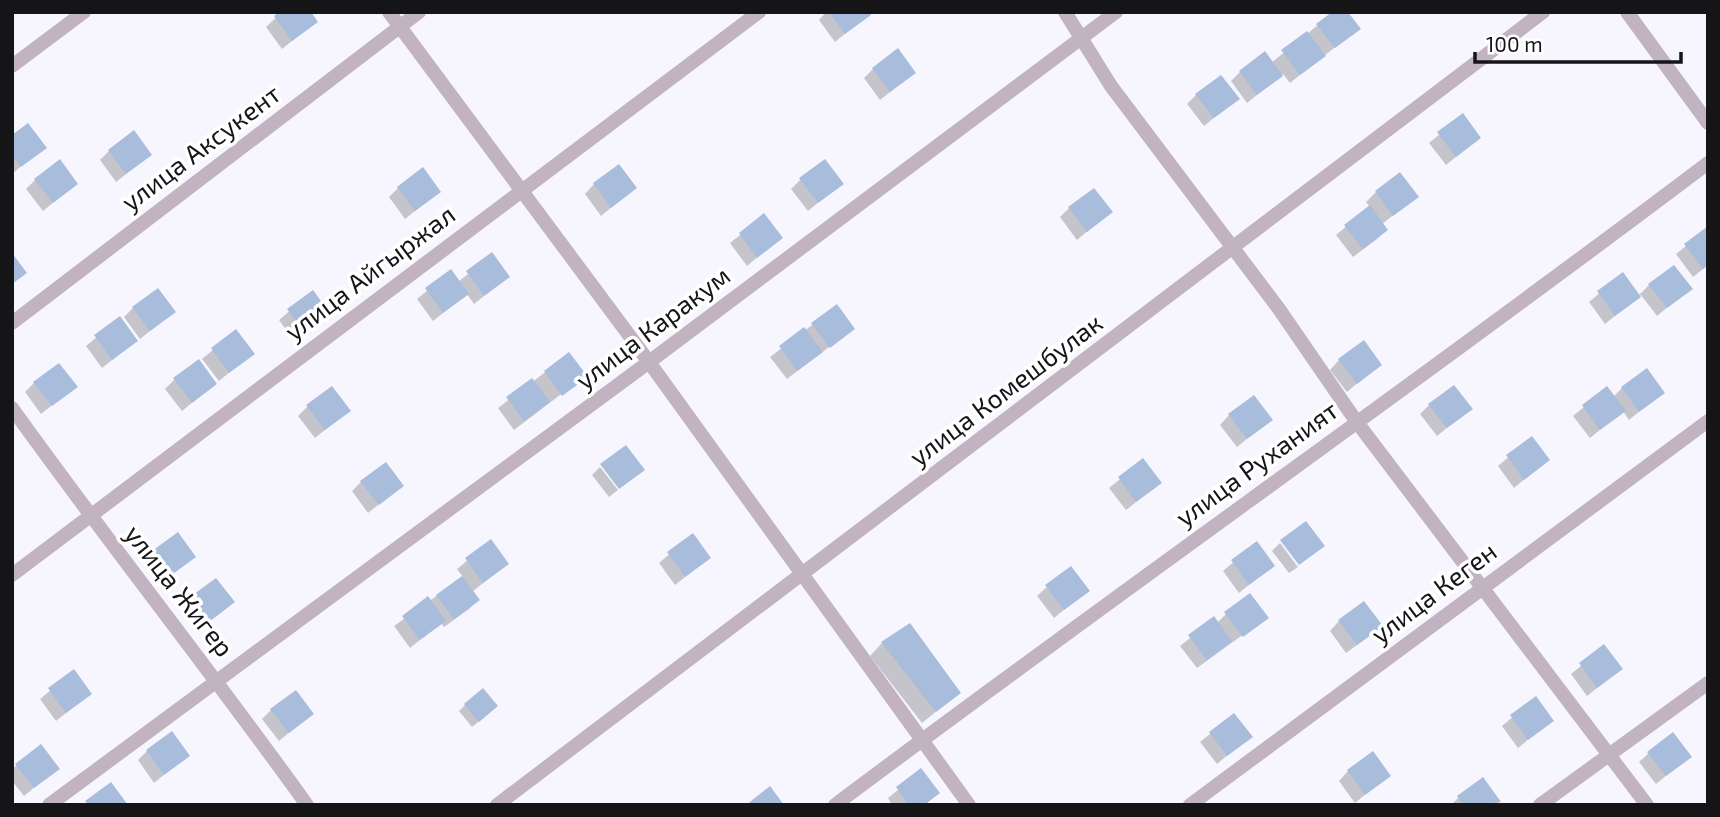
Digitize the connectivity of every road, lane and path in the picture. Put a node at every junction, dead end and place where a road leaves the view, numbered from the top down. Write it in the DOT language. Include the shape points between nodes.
graph roads {
  1 [pos="84,12"];
  2 [pos="389,12"];
  3 [pos="419,12"];
  4 [pos="759,12"];
  5 [pos="1065,12"];
  6 [pos="1116,12"];
  7 [pos="1543,12"];
  8 [pos="1627,12"];
  9 [pos="400,27"];
  10 [pos="1083,38"];
  11 [pos="12,66"];
  12 [pos="1708,123"];
  13 [pos="1708,163"];
  14 [pos="520,189"];
  15 [pos="1233,248"];
  16 [pos="12,323"];
  17 [pos="649,362"];
  18 [pos="12,408"];
  19 [pos="1356,421"];
  20 [pos="1708,421"];
  21 [pos="90,517"];
  22 [pos="12,575"];
  23 [pos="802,575"];
  24 [pos="1482,588"];
  25 [pos="218,680"];
  26 [pos="1708,682"];
  27 [pos="921,740"];
  28 [pos="1609,755"];
  29 [pos="49,805"];
  30 [pos="307,805"];
  31 [pos="497,805"];
  32 [pos="835,805"];
  33 [pos="969,805"];
  34 [pos="1190,805"];
  35 [pos="1540,805"];
  36 [pos="1647,805"];
  1 -- 11 [label="street"];
  2 -- 9 [label="street"];
  3 -- 9 [label="street, улица Аксукент"];
  4 -- 14 [label="street, улица Айгыржал"];
  5 -- 10 [label="street"];
  6 -- 10 [label="street, улица Каракум"];
  7 -- 15 [label="street, улица Комешбулак"];
  8 -- 12 [label="street"];
  9 -- 14 [label="street"];
  9 -- 16 [label="street, улица Аксукент"];
  10 -- 15 [label="street" via="1111,86"];
  10 -- 17 [label="street, улица Каракум"];
  13 -- 19 [label="street, улица Руханият" via="1510,313"];
  14 -- 17 [label="street"];
  14 -- 21 [label="street, улица Айгыржал"];
  15 -- 19 [label="street"];
  15 -- 23 [label="street, улица Комешбулак"];
  17 -- 23 [label="street"];
  17 -- 25 [label="street, улица Каракум"];
  18 -- 21 [label="street, улица Жигер"];
  19 -- 24 [label="street"];
  19 -- 27 [label="street, улица Руханият"];
  20 -- 24 [label="street, улица Кеген"];
  21 -- 22 [label="street, улица Айгыржал"];
  21 -- 25 [label="street, улица Жигер"];
  23 -- 27 [label="street"];
  23 -- 31 [label="street, улица Комешбулак"];
  24 -- 28 [label="street"];
  24 -- 34 [label="street, улица Кеген"];
  25 -- 29 [label="street, улица Каракум"];
  25 -- 30 [label="street, улица Жигер"];
  26 -- 28 [label="street"];
  27 -- 32 [label="street, улица Руханият"];
  27 -- 33 [label="street"];
  28 -- 35 [label="street"];
  28 -- 36 [label="street"];
}
